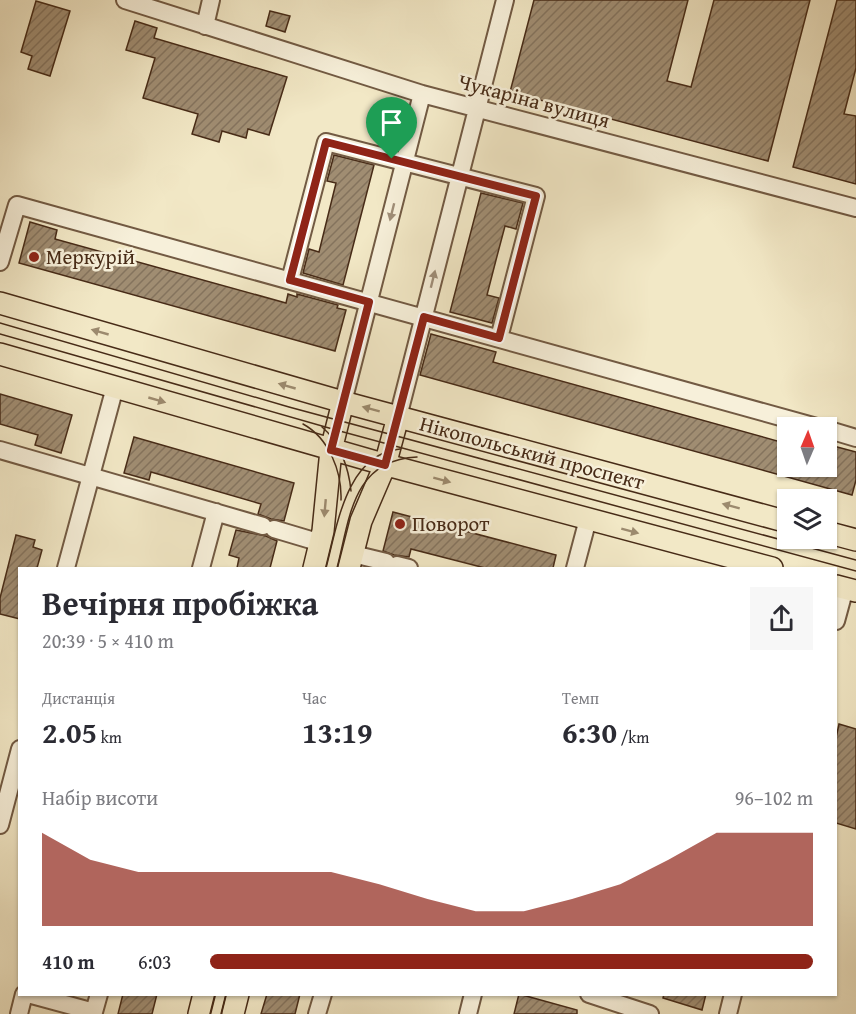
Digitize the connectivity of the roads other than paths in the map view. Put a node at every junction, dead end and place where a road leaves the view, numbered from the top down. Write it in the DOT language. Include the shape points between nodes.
graph roads {
  1 [pos="125,0"];
  2 [pos="212,0"];
  3 [pos="505,0"];
  4 [pos="204,26"];
  5 [pos="422,94"];
  6 [pos="477,110"];
  7 [pos="405,162"];
  8 [pos="460,176"];
  9 [pos="856,208"];
  10 [pos="0,262"];
  11 [pos="290,280"];
  12 [pos="369,302"];
  13 [pos="0,303"];
  14 [pos="424,317"];
  15 [pos="499,338"];
  16 [pos="0,354"];
  17 [pos="115,387"];
  18 [pos="343,402"];
  19 [pos="398,417"];
  20 [pos="781,417"];
  21 [pos="837,432"];
  22 [pos="856,438"];
  23 [pos="0,450"];
  24 [pos="331,450"];
  25 [pos="385,465"];
  26 [pos="90,476"];
  27 [pos="216,512"];
  28 [pos="588,519"];
  29 [pos="777,519"];
  30 [pos="837,535"];
  31 [pos="856,540"];
  32 [pos="321,543"];
  33 [pos="351,561"];
  34 [pos="397,565"];
  35 [pos="66,567"];
  36 [pos="201,567"];
  37 [pos="315,567"];
  38 [pos="575,567"];
  39 [pos="768,567"];
  40 [pos="845,588"];
  41 [pos="837,617"];
  42 [pos="18,757"];
  43 [pos="0,825"];
  44 [pos="25,996"];
  45 [pos="34,996"];
  46 [pos="98,996"];
  47 [pos="204,996"];
  48 [pos="238,996"];
  49 [pos="322,996"];
  50 [pos="472,996"];
  51 [pos="595,996"];
  52 [pos="732,996"];
  53 [pos="19,1014"];
  54 [pos="199,1014"];
  55 [pos="233,1014"];
  56 [pos="317,1014"];
  57 [pos="468,1014"];
  58 [pos="650,1014"];
  59 [pos="728,1014"];
  1 -- 4 [label="street, Чукаріна вулиця"];
  2 -- 4 [label="street"];
  3 -- 6 [label="street"];
  4 -- 5 [label="street, Чукаріна вулиця"];
  5 -- 6 [label="street, Чукаріна вулиця"];
  5 -- 7 [label="street"];
  6 -- 8 [label="street"];
  6 -- 9 [label="street, Чукаріна вулиця"];
  7 -- 8 [label="street"];
  7 -- 11 [label="street" via="326,142"];
  7 -- 12 [label="street, one-way"];
  14 -- 8 [label="street, one-way"];
  8 -- 15 [label="street" via="536,196"];
  10 -- 11 [label="street" via="17,205"];
  11 -- 12 [label="street"];
  12 -- 14 [label="street"];
  12 -- 18 [label="street"];
  18 -- 13 [label="main road, Нікопольський проспект, one-way"];
  14 -- 15 [label="street"];
  14 -- 19 [label="street"];
  15 -- 20 [label="street"];
  16 -- 17 [label="main road"];
  17 -- 24 [label="main road, one-way"];
  17 -- 26 [label="street"];
  19 -- 18 [label="main road, Нікопольський проспект, one-way"];
  18 -- 24 [label="main road"];
  19 -- 25 [label="main road"];
  29 -- 19 [label="main road, Нікопольський проспект, one-way"];
  21 -- 22 [label="street"];
  23 -- 26 [label="street"];
  24 -- 25 [label="main road"];
  24 -- 32 [label="main road, one-way"];
  25 -- 28 [label="main road, one-way"];
  25 -- 33 [label="main road"];
  26 -- 27 [label="street"];
  26 -- 35 [label="street"];
  27 -- 32 [label="street"];
  27 -- 36 [label="street"];
  28 -- 38 [label="street"];
  28 -- 39 [label="main road, one-way"];
  30 -- 31 [label="main road"];
  32 -- 37 [label="main road"];
  33 -- 34 [label="street"];
  40 -- 41 [label="street"];
  42 -- 43 [label="street"];
  44 -- 53 [label="street"];
  45 -- 46 [label="street" via="94,1012"];
  47 -- 54 [label="main road"];
  48 -- 55 [label="main road"];
  49 -- 56 [label="street"];
  50 -- 57 [label="street"];
  51 -- 58 [label="street"];
  52 -- 59 [label="street"];
}
